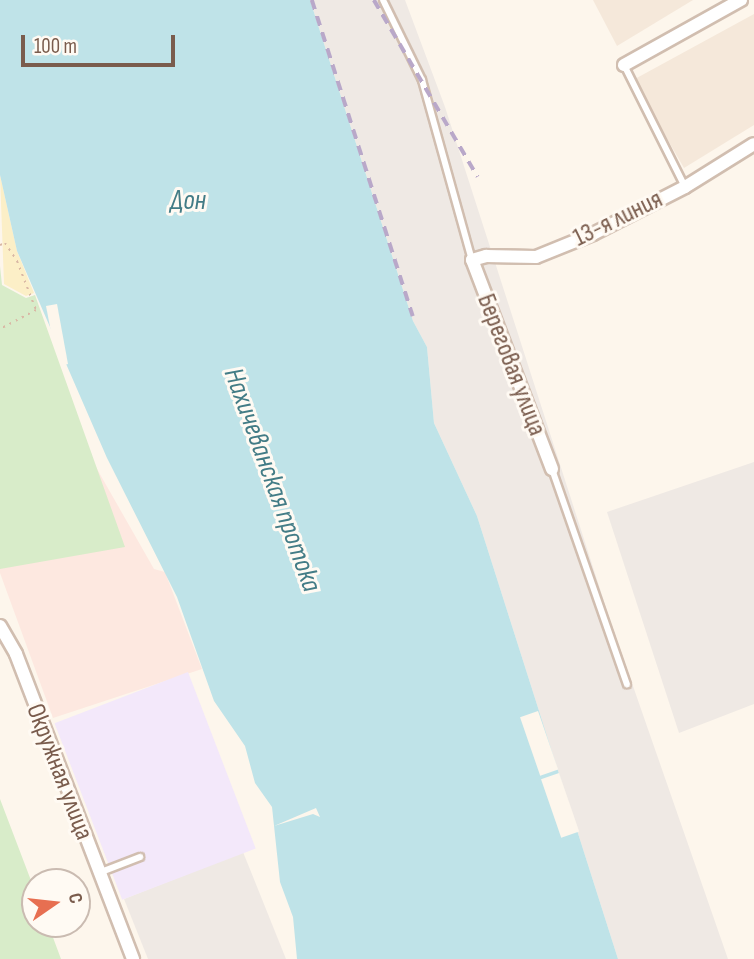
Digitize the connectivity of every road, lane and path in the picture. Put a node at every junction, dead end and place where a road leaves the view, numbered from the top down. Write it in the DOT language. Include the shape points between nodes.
graph roads {
  1 [pos="383,0"];
  2 [pos="741,0"];
  3 [pos="624,65"];
  4 [pos="754,144"];
  5 [pos="685,187"];
  6 [pos="0,240"];
  7 [pos="5,243"];
  8 [pos="0,244"];
  9 [pos="472,260"];
  10 [pos="0,329"];
  11 [pos="552,469"];
  12 [pos="0,625"];
  13 [pos="626,684"];
  14 [pos="141,857"];
  15 [pos="99,873"];
  16 [pos="133,959"];
  1 -- 9 [label="lane" via="422,80"];
  2 -- 3 [label="street"];
  3 -- 5 [label="lane"];
  4 -- 5 [label="street, 13-я линия"];
  5 -- 9 [label="street, 13-я линия" via="536,257"];
  6 -- 7 [label="path"];
  7 -- 8 [label="path"];
  7 -- 10 [label="path" via="36,310"];
  9 -- 11 [label="street, Береговая улица"];
  11 -- 13 [label="lane"];
  12 -- 15 [label="street, Окружная улица" via="16,654"];
  14 -- 15 [label="lane"];
  15 -- 16 [label="street, Окружная улица"];
}
